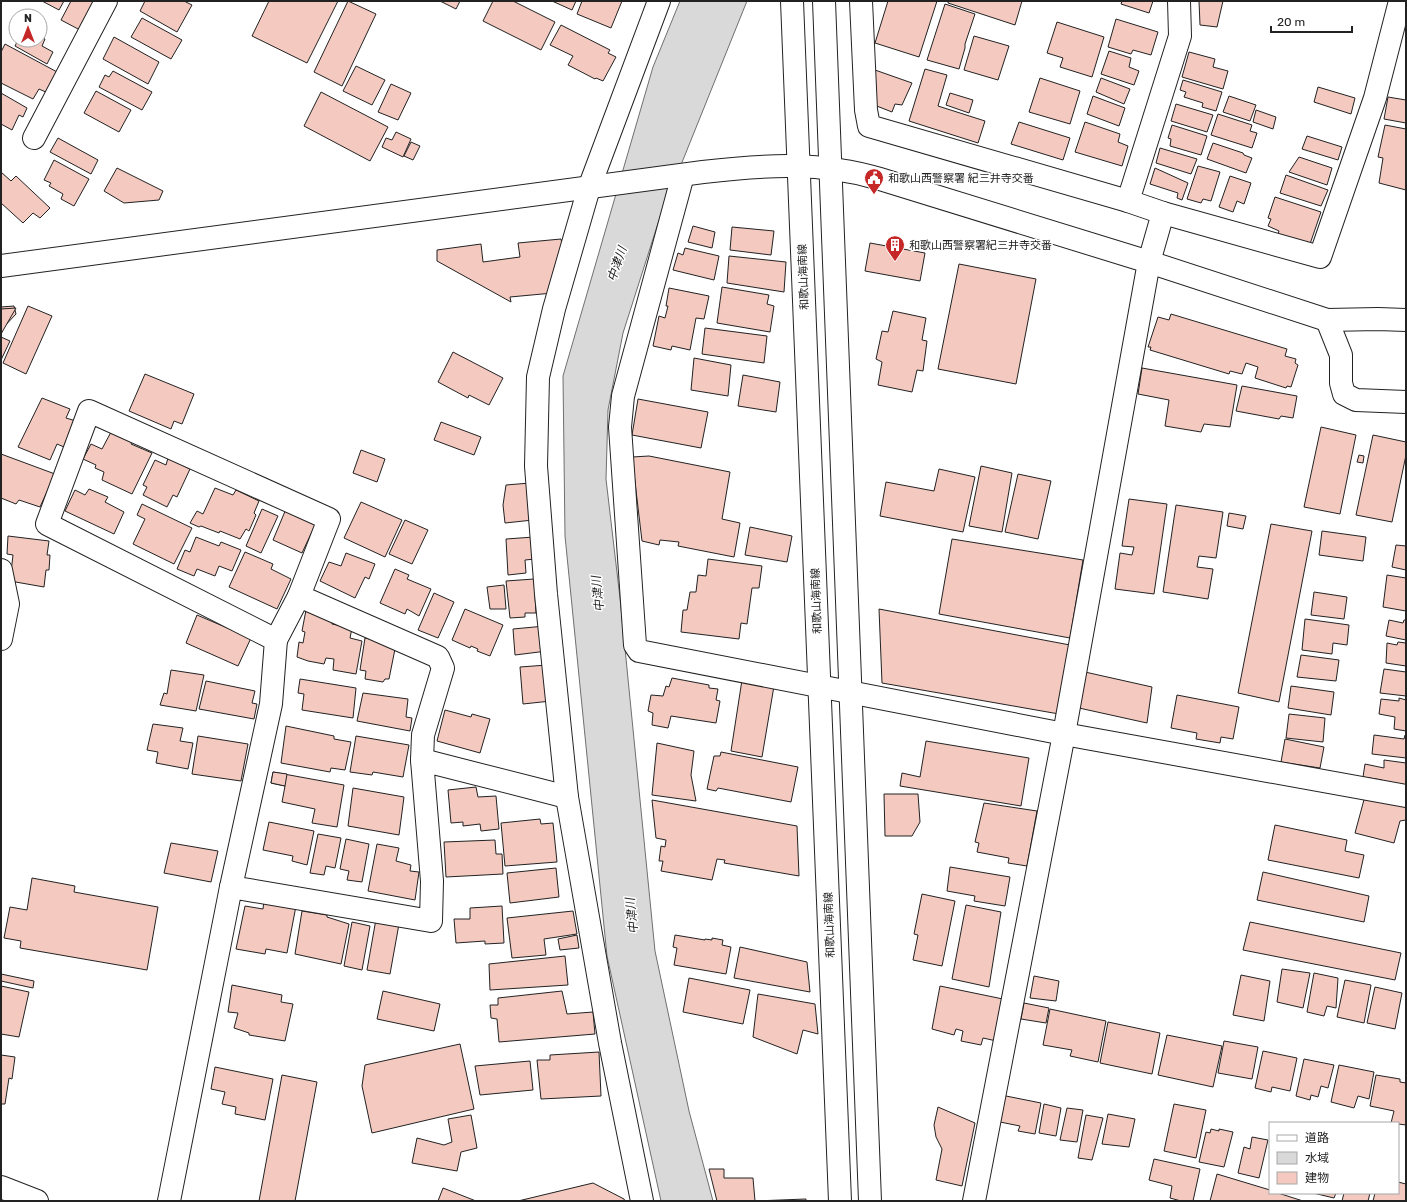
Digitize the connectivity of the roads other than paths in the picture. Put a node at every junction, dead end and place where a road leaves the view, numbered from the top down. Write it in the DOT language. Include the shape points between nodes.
graph roads {
  1 [pos="106,1"];
  2 [pos="659,1"];
  3 [pos="792,1"];
  4 [pos="824,1"];
  5 [pos="861,1"];
  6 [pos="1180,1"];
  7 [pos="1400,1"];
  8 [pos="34,138"];
  9 [pos="799,166"];
  10 [pos="830,168"];
  11 [pos="693,173"];
  12 [pos="589,188"];
  13 [pos="1128,202"];
  14 [pos="1163,213"];
  15 [pos="1149,262"];
  16 [pos="1,266"];
  17 [pos="1327,320"];
  18 [pos="1406,320"];
  19 [pos="1406,402"];
  20 [pos="1,570"];
  21 [pos="299,596"];
  22 [pos="1,639"];
  23 [pos="276,640"];
  24 [pos="819,686"];
  25 [pos="851,692"];
  26 [pos="1064,734"];
  27 [pos="422,760"];
  28 [pos="1406,796"];
  29 [pos="567,797"];
  30 [pos="231,887"];
  31 [pos="1,1187"];
  32 [pos="37,1201"];
  33 [pos="169,1201"];
  34 [pos="642,1201"];
  35 [pos="840,1201"];
  36 [pos="870,1201"];
  37 [pos="974,1201"];
  1 -- 8 [label="main road"];
  2 -- 12 [label="main road"];
  3 -- 9 [label="main road, 和歌山海南線"];
  4 -- 10 [label="main road"];
  5 -- 13 [label="main road" via="869,126"];
  6 -- 13 [label="main road" via="1180,36"];
  7 -- 14 [label="main road" via="1375,98 1320,257"];
  9 -- 10 [label="main road"];
  9 -- 11 [label="main road" via="753,166"];
  9 -- 24 [label="main road, 和歌山海南線"];
  10 -- 15 [label="main road" via="864,174"];
  10 -- 25 [label="main road"];
  11 -- 12 [label="main road"];
  11 -- 24 [label="main road" via="623,396 620,427 635,645 639,651"];
  12 -- 16 [label="main road"];
  12 -- 29 [label="main road" via="554,309 538,377 537,474 546,594"];
  13 -- 14 [label="main road"];
  14 -- 15 [label="main road"];
  15 -- 17 [label="main road"];
  15 -- 26 [label="main road"];
  17 -- 18 [label="main road"];
  17 -- 19 [label="main road" via="1342,355 1344,394 1356,400"];
  20 -- 22 [label="main road" via="8,604"];
  21 -- 23 [label="main road"];
  21 -- 23 [label="main road" via="329,519 89,412 47,524"];
  21 -- 27 [label="main road" via="438,657 443,668 423,735"];
  23 -- 30 [label="main road" via="271,704"];
  24 -- 25 [label="main road"];
  24 -- 35 [label="main road, 和歌山海南線"];
  25 -- 26 [label="main road"];
  25 -- 36 [label="main road"];
  26 -- 28 [label="main road"];
  26 -- 37 [label="main road"];
  27 -- 29 [label="main road"];
  27 -- 30 [label="main road" via="432,881 431,921"];
  29 -- 34 [label="main road" via="610,1043"];
  30 -- 33 [label="main road"];
  31 -- 32 [label="main road"];
}
